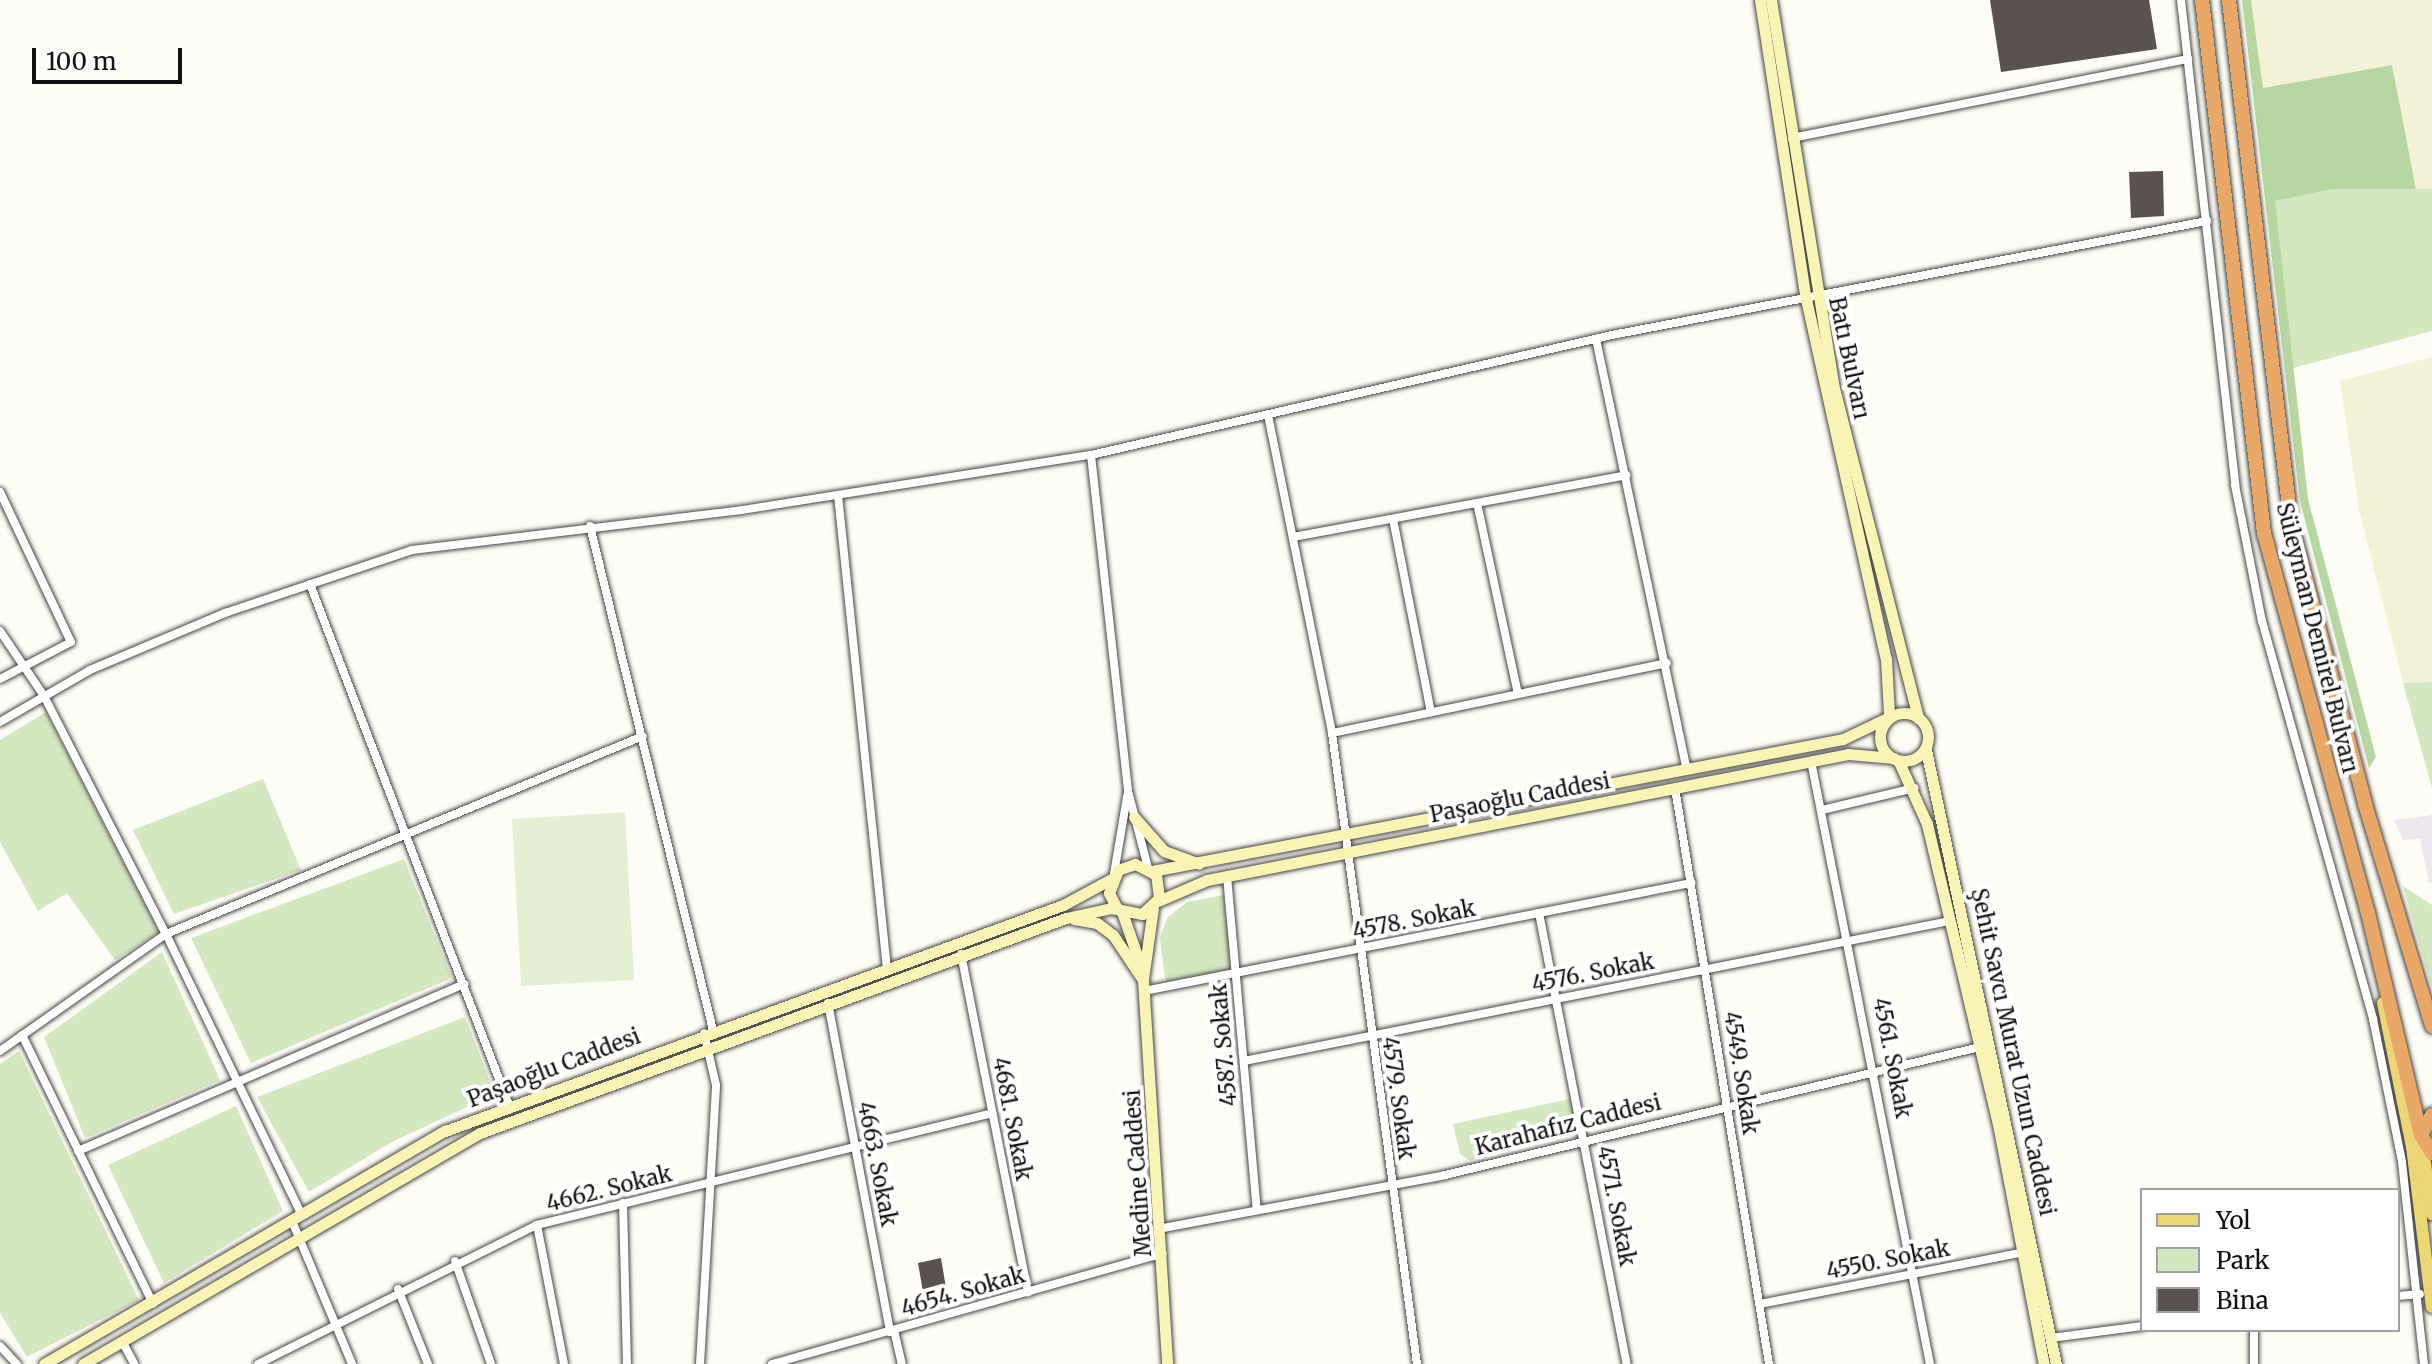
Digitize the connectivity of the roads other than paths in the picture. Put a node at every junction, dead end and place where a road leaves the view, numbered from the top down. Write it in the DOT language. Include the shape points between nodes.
graph roads {
  1 [pos="1760,0"];
  2 [pos="1771,0"];
  3 [pos="2181,0"];
  4 [pos="2202,0"];
  5 [pos="2229,0"];
  6 [pos="2188,59"];
  7 [pos="1792,138"];
  8 [pos="2207,221"];
  9 [pos="1811,298"];
  10 [pos="1596,339"];
  11 [pos="1268,415"];
  12 [pos="1091,455"];
  13 [pos="1626,475"];
  14 [pos="0,492"];
  15 [pos="838,495"];
  16 [pos="1477,503"];
  17 [pos="1393,519"];
  18 [pos="590,526"];
  19 [pos="1293,537"];
  20 [pos="310,584"];
  21 [pos="0,631"];
  22 [pos="1667,663"];
  23 [pos="20,668"];
  24 [pos="0,679"];
  25 [pos="1518,694"];
  26 [pos="44,696"];
  27 [pos="1431,712"];
  28 [pos="1887,717"];
  29 [pos="1918,718"];
  30 [pos="0,722"];
  31 [pos="1332,733"];
  32 [pos="643,736"];
  33 [pos="1926,750"];
  34 [pos="1896,760"];
  35 [pos="1811,761"];
  36 [pos="1687,770"];
  37 [pos="1675,788"];
  38 [pos="1914,788"];
  39 [pos="1128,791"];
  40 [pos="1822,810"];
  41 [pos="1134,817"];
  42 [pos="408,838"];
  43 [pos="1343,838"];
  44 [pos="2347,839"];
  45 [pos="1345,853"];
  46 [pos="1204,865"];
  47 [pos="1150,870"];
  48 [pos="1227,876"];
  49 [pos="1113,877"];
  50 [pos="1691,883"];
  51 [pos="1155,905"];
  52 [pos="1120,910"];
  53 [pos="1539,913"];
  54 [pos="1066,918"];
  55 [pos="1950,921"];
  56 [pos="166,934"];
  57 [pos="1851,941"];
  58 [pos="1359,949"];
  59 [pos="961,954"];
  60 [pos="887,966"];
  61 [pos="1705,970"];
  62 [pos="1236,973"];
  63 [pos="464,984"];
  64 [pos="1144,986"];
  65 [pos="1557,999"];
  66 [pos="828,1002"];
  67 [pos="2432,1026"];
  68 [pos="709,1032"];
  69 [pos="22,1035"];
  70 [pos="1371,1036"];
  71 [pos="709,1047"];
  72 [pos="1980,1047"];
  73 [pos="0,1051"];
  74 [pos="1244,1061"];
  75 [pos="1876,1070"];
  76 [pos="236,1082"];
  77 [pos="1727,1103"];
  78 [pos="509,1105"];
  79 [pos="992,1113"];
  80 [pos="2432,1115"];
  81 [pos="1585,1140"];
  82 [pos="2425,1143"];
  83 [pos="855,1144"];
  84 [pos="78,1151"];
  85 [pos="710,1183"];
  86 [pos="1392,1185"];
  87 [pos="623,1203"];
  88 [pos="1257,1210"];
  89 [pos="2432,1214"];
  90 [pos="297,1218"];
  91 [pos="537,1225"];
  92 [pos="1163,1228"];
  93 [pos="297,1237"];
  94 [pos="1164,1252"];
  95 [pos="2024,1252"];
  96 [pos="455,1261"];
  97 [pos="1913,1274"];
  98 [pos="398,1289"];
  99 [pos="1028,1292"];
  100 [pos="2420,1294"];
  101 [pos="2400,1296"];
  102 [pos="153,1304"];
  103 [pos="1760,1304"];
  104 [pos="2432,1307"];
  105 [pos="334,1324"];
  106 [pos="2140,1326"];
  107 [pos="892,1331"];
  108 [pos="2254,1332"];
  109 [pos="2051,1338"];
  110 [pos="122,1341"];
  111 [pos="0,1346"];
  112 [pos="17,1364"];
  113 [pos="44,1364"];
  114 [pos="83,1364"];
  115 [pos="134,1364"];
  116 [pos="258,1364"];
  117 [pos="352,1364"];
  118 [pos="428,1364"];
  119 [pos="491,1364"];
  120 [pos="564,1364"];
  121 [pos="627,1364"];
  122 [pos="700,1364"];
  123 [pos="772,1364"];
  124 [pos="902,1364"];
  125 [pos="1167,1364"];
  126 [pos="1417,1364"];
  127 [pos="1627,1364"];
  128 [pos="1769,1364"];
  129 [pos="1930,1364"];
  130 [pos="2044,1364"];
  131 [pos="2056,1364"];
  132 [pos="2254,1364"];
  133 [pos="2424,1364"];
  1 -- 9 [label="street, Batı Bulvarı"];
  2 -- 7 [label="street, Batı Bulvarı"];
  3 -- 6 [label="street"];
  4 -- 44 [label="highway, Süleyman Demirel Bulvarı" via="2264,533"];
  5 -- 67 [label="highway, Süleyman Demirel Bulvarı" via="2291,523 2367,812"];
  6 -- 7 [label="street"];
  6 -- 8 [label="street"];
  7 -- 9 [label="street, Batı Bulvarı"];
  8 -- 9 [label="street"];
  8 -- 100 [label="street" via="2235,485 2262,621 2373,1019"];
  9 -- 10 [label="street"];
  9 -- 28 [label="street, Batı Bulvarı" via="1886,659"];
  9 -- 29 [label="street, Batı Bulvarı"];
  10 -- 11 [label="street"];
  10 -- 13 [label="street"];
  11 -- 12 [label="street"];
  11 -- 19 [label="street, 4579. Sokak"];
  12 -- 15 [label="street"];
  12 -- 39 [label="street"];
  13 -- 16 [label="street"];
  13 -- 22 [label="street"];
  14 -- 23 [label="street" via="71,642"];
  15 -- 18 [label="street"];
  15 -- 60 [label="street"];
  16 -- 17 [label="street"];
  16 -- 25 [label="street"];
  17 -- 19 [label="street"];
  17 -- 27 [label="street"];
  18 -- 20 [label="street" via="412,550"];
  18 -- 32 [label="street"];
  19 -- 31 [label="street, 4579. Sokak"];
  20 -- 26 [label="street" via="157,641"];
  20 -- 42 [label="street"];
  21 -- 23 [label="street"];
  22 -- 25 [label="street"];
  22 -- 36 [label="street"];
  23 -- 24 [label="street"];
  23 -- 26 [label="street"];
  25 -- 27 [label="street"];
  26 -- 30 [label="street"];
  26 -- 56 [label="street"];
  27 -- 31 [label="street"];
  28 -- 29 [label="street" via="1901,710"];
  28 -- 34 [label="street" via="1882,737"];
  28 -- 36 [label="street, Paşaoğlu Caddesi" via="1852,737"];
  29 -- 33 [label="street"];
  31 -- 43 [label="street, 4579. Sokak"];
  32 -- 42 [label="street"];
  32 -- 68 [label="street"];
  33 -- 34 [label="street" via="1915,764"];
  33 -- 109 [label="street, Şehit Savcı Murat Uzun Caddesi"];
  34 -- 35 [label="street, Paşaoğlu Caddesi" via="1869,752"];
  34 -- 38 [label="street, Şehit Savcı Murat Uzun Caddesi"];
  35 -- 37 [label="street, Paşaoğlu Caddesi"];
  35 -- 40 [label="street, 4561. Sokak"];
  36 -- 43 [label="street, Paşaoğlu Caddesi"];
  37 -- 45 [label="street, Paşaoğlu Caddesi"];
  37 -- 50 [label="street, 4549. Sokak"];
  38 -- 40 [label="street"];
  38 -- 55 [label="street, Şehit Savcı Murat Uzun Caddesi"];
  39 -- 41 [label="street"];
  39 -- 49 [label="street"];
  40 -- 57 [label="street, 4561. Sokak"];
  41 -- 46 [label="street" via="1164,851"];
  41 -- 47 [label="street"];
  42 -- 56 [label="street"];
  42 -- 63 [label="street"];
  43 -- 45 [label="street, 4579. Sokak"];
  43 -- 46 [label="street, Paşaoğlu Caddesi"];
  44 -- 82 [label="highway, Süleyman Demirel Bulvarı"];
  44 -- 104 [label="main road" via="2405,1107"];
  45 -- 48 [label="street, Paşaoğlu Caddesi"];
  45 -- 58 [label="street, 4579. Sokak"];
  46 -- 47 [label="street, Paşaoğlu Caddesi"];
  47 -- 49 [label="street" via="1126,865"];
  47 -- 51 [label="street" via="1159,882"];
  48 -- 51 [label="street, Paşaoğlu Caddesi" via="1186,886"];
  48 -- 62 [label="street, 4587. Sokak"];
  49 -- 52 [label="street" via="1109,893"];
  49 -- 60 [label="street, Paşaoğlu Caddesi" via="1063,905"];
  50 -- 53 [label="street, 4578. Sokak"];
  50 -- 61 [label="street, 4549. Sokak"];
  51 -- 52 [label="street" via="1142,914"];
  51 -- 64 [label="street, Medine Caddesi"];
  52 -- 54 [label="street, Paşaoğlu Caddesi"];
  52 -- 64 [label="street, Medine Caddesi"];
  53 -- 58 [label="street, 4578. Sokak"];
  53 -- 65 [label="street, 4571. Sokak"];
  54 -- 59 [label="street, Paşaoğlu Caddesi"];
  54 -- 64 [label="street" via="1104,928 1128,952"];
  55 -- 57 [label="street, 4576. Sokak"];
  55 -- 72 [label="street, Şehit Savcı Murat Uzun Caddesi"];
  56 -- 69 [label="street"];
  56 -- 76 [label="street"];
  57 -- 61 [label="street, 4576. Sokak"];
  57 -- 75 [label="street, 4561. Sokak"];
  58 -- 62 [label="street, 4578. Sokak"];
  58 -- 70 [label="street, 4579. Sokak"];
  59 -- 66 [label="street, Paşaoğlu Caddesi"];
  59 -- 79 [label="street, 4681. Sokak"];
  60 -- 68 [label="street, Paşaoğlu Caddesi"];
  61 -- 65 [label="street, 4576. Sokak"];
  61 -- 77 [label="street, 4549. Sokak"];
  62 -- 64 [label="street, 4578. Sokak"];
  62 -- 74 [label="street, 4587. Sokak"];
  63 -- 76 [label="street"];
  63 -- 78 [label="street"];
  64 -- 92 [label="street, Medine Caddesi"];
  65 -- 70 [label="street, 4576. Sokak"];
  65 -- 81 [label="street, 4571. Sokak"];
  66 -- 71 [label="street, Paşaoğlu Caddesi"];
  66 -- 83 [label="street, 4663. Sokak"];
  68 -- 71 [label="street"];
  68 -- 78 [label="street, Paşaoğlu Caddesi"];
  69 -- 73 [label="street"];
  69 -- 84 [label="street"];
  70 -- 74 [label="street, 4576. Sokak"];
  70 -- 86 [label="street, 4579. Sokak"];
  71 -- 85 [label="street" via="716,1085"];
  71 -- 93 [label="street, Paşaoğlu Caddesi" via="452,1145"];
  72 -- 75 [label="street, Karahafız Caddesi"];
  72 -- 95 [label="street, Şehit Savcı Murat Uzun Caddesi"];
  74 -- 88 [label="street, 4587. Sokak"];
  75 -- 77 [label="street, Karahafız Caddesi"];
  75 -- 97 [label="street, 4561. Sokak"];
  76 -- 84 [label="street"];
  76 -- 90 [label="street"];
  77 -- 81 [label="street, Karahafız Caddesi"];
  77 -- 103 [label="street, 4549. Sokak"];
  78 -- 90 [label="street, Paşaoğlu Caddesi" via="445,1131"];
  79 -- 83 [label="street, 4662. Sokak"];
  79 -- 99 [label="street, 4681. Sokak"];
  80 -- 82 [label="highway"];
  81 -- 86 [label="street, Karahafız Caddesi"];
  81 -- 127 [label="street, 4571. Sokak"];
  82 -- 89 [label="main road"];
  83 -- 85 [label="street, 4662. Sokak"];
  83 -- 107 [label="street, 4663. Sokak"];
  84 -- 102 [label="street"];
  85 -- 87 [label="street, 4662. Sokak"];
  85 -- 122 [label="street"];
  86 -- 88 [label="street, Karahafız Caddesi"];
  86 -- 126 [label="street, 4579. Sokak"];
  87 -- 91 [label="street, 4662. Sokak"];
  87 -- 121 [label="street"];
  88 -- 92 [label="street, Karahafız Caddesi"];
  90 -- 93 [label="street"];
  90 -- 102 [label="street, Paşaoğlu Caddesi"];
  91 -- 96 [label="street, 4662. Sokak"];
  91 -- 120 [label="street"];
  92 -- 94 [label="street, Medine Caddesi"];
  93 -- 105 [label="street"];
  93 -- 110 [label="street, Paşaoğlu Caddesi"];
  94 -- 99 [label="street, 4654. Sokak"];
  94 -- 125 [label="street, Medine Caddesi"];
  95 -- 97 [label="street, 4550. Sokak"];
  95 -- 130 [label="street, Şehit Savcı Murat Uzun Caddesi"];
  96 -- 98 [label="street, 4662. Sokak"];
  96 -- 119 [label="street"];
  97 -- 103 [label="street, 4550. Sokak"];
  97 -- 129 [label="street, 4561. Sokak"];
  98 -- 105 [label="street, 4662. Sokak"];
  98 -- 118 [label="street"];
  99 -- 107 [label="street, 4654. Sokak"];
  100 -- 101 [label="street"];
  100 -- 133 [label="street"];
  102 -- 113 [label="street, Paşaoğlu Caddesi"];
  103 -- 128 [label="street, 4549. Sokak"];
  105 -- 116 [label="street, 4662. Sokak"];
  105 -- 117 [label="street"];
  106 -- 109 [label="street"];
  107 -- 123 [label="street, 4654. Sokak"];
  107 -- 124 [label="street, 4663. Sokak"];
  108 -- 132 [label="street"];
  109 -- 131 [label="street, Şehit Savcı Murat Uzun Caddesi"];
  110 -- 114 [label="street, Paşaoğlu Caddesi"];
  110 -- 115 [label="street"];
  111 -- 112 [label="street"];
}
